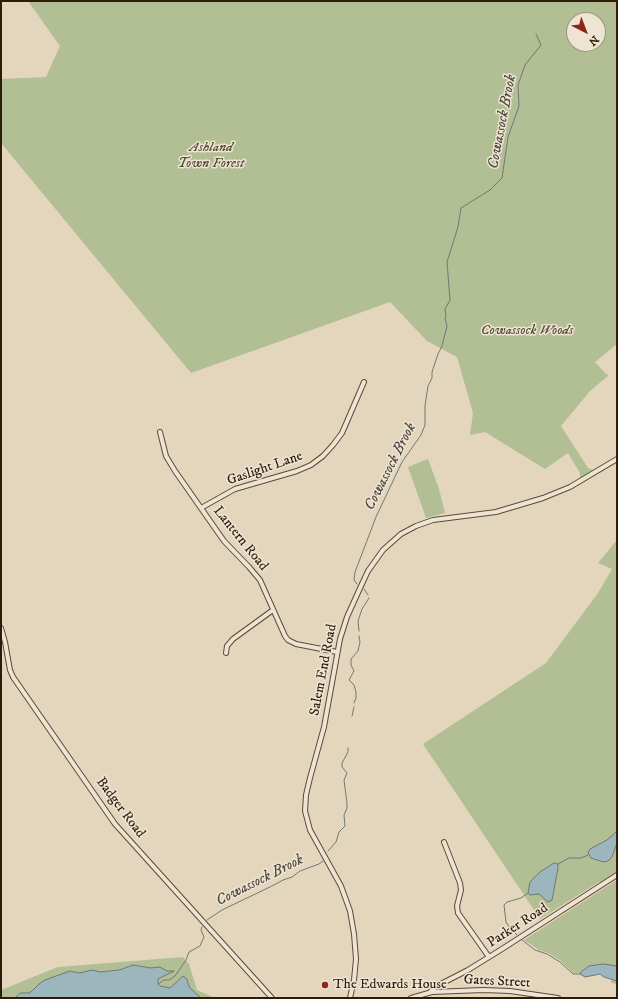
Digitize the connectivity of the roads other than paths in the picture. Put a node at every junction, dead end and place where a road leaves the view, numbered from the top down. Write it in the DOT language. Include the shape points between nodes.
graph roads {
  1 [pos="364,382"];
  2 [pos="160,432"];
  3 [pos="617,459"];
  4 [pos="201,508"];
  5 [pos="273,610"];
  6 [pos="1,628"];
  7 [pos="337,652"];
  8 [pos="226,653"];
  9 [pos="444,842"];
  10 [pos="617,875"];
  11 [pos="489,957"];
  12 [pos="430,992"];
  13 [pos="272,998"];
  14 [pos="350,998"];
  15 [pos="411,998"];
  16 [pos="558,998"];
  1 -- 4 [label="street, Gaslight Lane" via="342,433 311,465 235,489"];
  2 -- 4 [label="street, Lantern Road" via="170,463"];
  3 -- 7 [label="street, Salem End Road" via="570,487 543,498 496,512 433,520 401,534 383,550 368,571 347,617"];
  4 -- 5 [label="street, Lantern Road" via="224,541 256,574"];
  5 -- 7 [label="street, Lantern Road" via="288,640"];
  5 -- 8 [label="street" via="233,639 227,646"];
  6 -- 13 [label="street, Badger Road" via="13,676 114,824"];
  7 -- 14 [label="street, Salem End Road" via="324,727 306,795 305,811 307,824 341,886 350,911 356,959"];
  9 -- 11 [label="street" via="460,883 458,912"];
  10 -- 11 [label="street, Parker Road"];
  11 -- 12 [label="street, Parker Road"];
  12 -- 15 [label="street, Gates Street"];
  12 -- 16 [label="street, Gates Street" via="501,990"];
}
